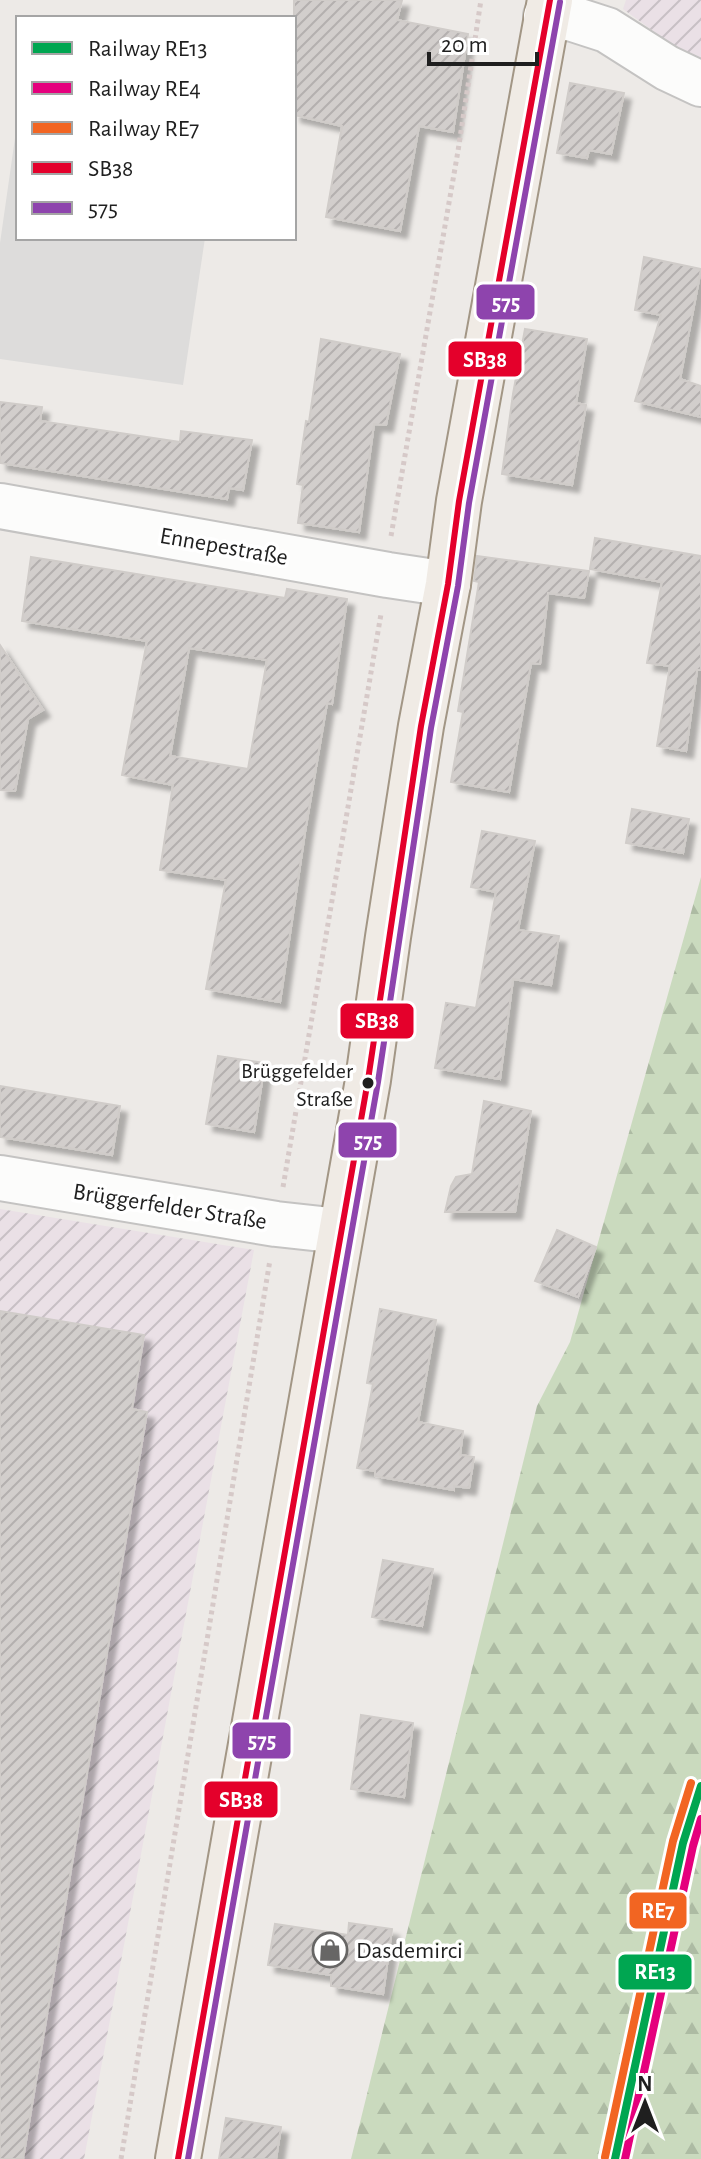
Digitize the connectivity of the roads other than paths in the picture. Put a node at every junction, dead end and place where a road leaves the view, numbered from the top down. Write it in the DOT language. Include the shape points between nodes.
graph roads {
  1 [pos="548,8"];
  2 [pos="701,84"];
  3 [pos="0,506"];
  4 [pos="448,584"];
  5 [pos="0,1178"];
  6 [pos="340,1231"];
  7 [pos="178,2159"];
  1 -- 2 [label="street" via="607,30"];
  1 -- 4 [label="main road"];
  3 -- 4 [label="street, Ennepestraße"];
  4 -- 6 [label="main road"];
  5 -- 6 [label="street, Brüggerfelder Straße"];
  6 -- 7 [label="main road"];
}
